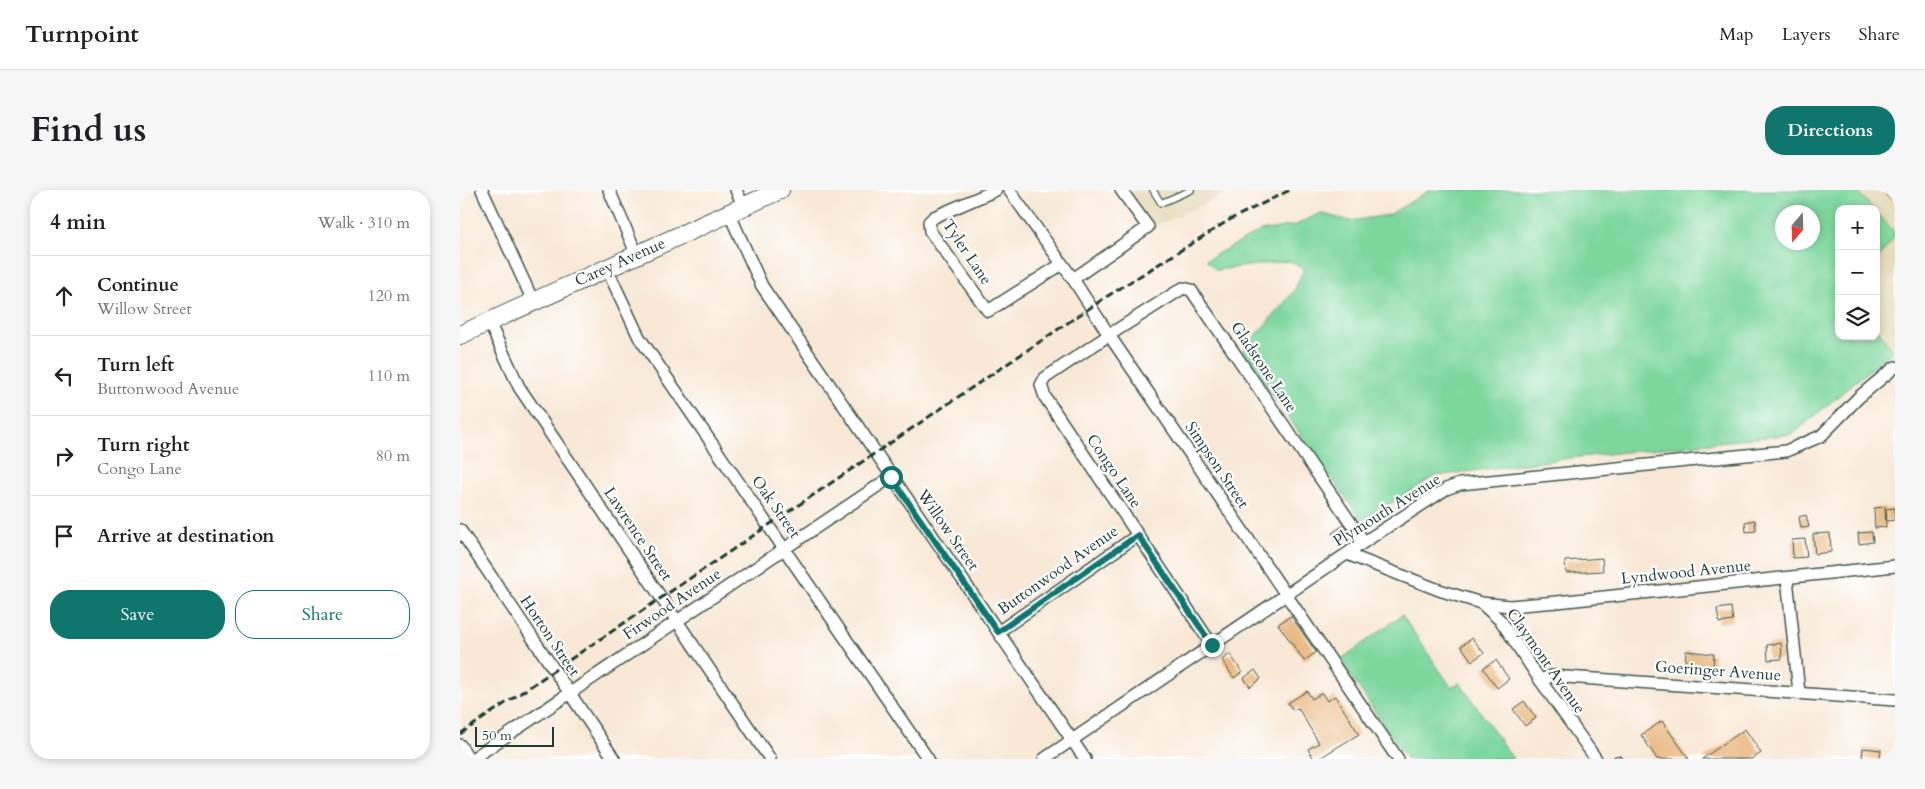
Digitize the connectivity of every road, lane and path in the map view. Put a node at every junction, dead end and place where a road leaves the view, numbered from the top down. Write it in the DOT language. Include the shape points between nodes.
graph roads {
  1 [pos="482,190"];
  2 [pos="609,190"];
  3 [pos="736,190"];
  4 [pos="780,190"];
  5 [pos="996,190"];
  6 [pos="1009,190"];
  7 [pos="1121,190"];
  8 [pos="1153,190"];
  9 [pos="1191,190"];
  10 [pos="736,210"];
  11 [pos="638,254"];
  12 [pos="1062,264"];
  13 [pos="608,269"];
  14 [pos="1073,279"];
  15 [pos="533,301"];
  16 [pos="489,322"];
  17 [pos="460,335"];
  18 [pos="1109,335"];
  19 [pos="1895,367"];
  20 [pos="891,477"];
  21 [pos="460,530"];
  22 [pos="1138,535"];
  23 [pos="1364,542"];
  24 [pos="784,548"];
  25 [pos="1347,554"];
  26 [pos="1895,566"];
  27 [pos="1787,578"];
  28 [pos="1286,595"];
  29 [pos="1481,603"];
  30 [pos="677,621"];
  31 [pos="998,632"];
  32 [pos="1212,645"];
  33 [pos="1540,680"];
  34 [pos="569,693"];
  35 [pos="1799,693"];
  36 [pos="1895,700"];
  37 [pos="1072,740"];
  38 [pos="460,745"];
  39 [pos="471,759"];
  40 [pos="614,759"];
  41 [pos="770,759"];
  42 [pos="928,759"];
  43 [pos="1044,759"];
  44 [pos="1085,759"];
  45 [pos="1398,759"];
  46 [pos="1596,759"];
  1 -- 15 [label="street"];
  2 -- 11 [label="street"];
  3 -- 10 [label="street, Willow Street"];
  4 -- 10 [label="main road, Carey Avenue"];
  5 -- 12 [label="street, Tyler Lane" via="928,222 930,231 988,312"];
  6 -- 12 [label="street, Simpson Street"];
  7 -- 14 [label="street" via="1148,227"];
  8 -- 9 [label="lane" via="1162,203"];
  10 -- 11 [label="main road, Carey Avenue"];
  10 -- 20 [label="street, Willow Street" via="762,286"];
  11 -- 13 [label="main road, Carey Avenue"];
  12 -- 14 [label="street, Simpson Street"];
  13 -- 15 [label="main road, Carey Avenue"];
  13 -- 24 [label="street, Oak Street" via="639,337"];
  14 -- 18 [label="street, Simpson Street"];
  15 -- 16 [label="main road, Carey Avenue"];
  16 -- 17 [label="main road, Carey Avenue"];
  16 -- 30 [label="street, Lawrence Street" via="519,387"];
  18 -- 22 [label="street, Congo Lane" via="1045,378 1041,385 1045,397"];
  18 -- 23 [label="street, Gladstone Lane" via="1183,288 1192,290"];
  18 -- 28 [label="street, Simpson Street"];
  19 -- 23 [label="street, Plymouth Avenue" via="1821,436 1786,451 1460,484 1446,489"];
  20 -- 24 [label="street, Firwood Avenue"];
  20 -- 31 [label="street, Willow Street"];
  21 -- 34 [label="street, Horton Street"];
  22 -- 31 [label="street, Buttonwood Avenue"];
  22 -- 32 [label="street, Congo Lane"];
  23 -- 25 [label="street, Plymouth Avenue"];
  24 -- 30 [label="street, Firwood Avenue"];
  24 -- 42 [label="street, Oak Street"];
  25 -- 28 [label="street, Plymouth Avenue"];
  25 -- 29 [label="street, Claymont Avenue"];
  26 -- 27 [label="street, Lyndwood Avenue"];
  27 -- 29 [label="street, Lyndwood Avenue" via="1510,606"];
  27 -- 35 [label="street"];
  28 -- 32 [label="street, Plymouth Avenue"];
  28 -- 45 [label="street, Simpson Street"];
  29 -- 33 [label="street, Claymont Avenue" via="1500,620"];
  30 -- 34 [label="street, Firwood Avenue"];
  30 -- 41 [label="street, Lawrence Street"];
  31 -- 37 [label="street, Willow Street"];
  32 -- 37 [label="street, Plymouth Avenue"];
  33 -- 35 [label="street, Goeringer Avenue" via="1552,676"];
  33 -- 46 [label="street, Claymont Avenue"];
  34 -- 39 [label="street, Firwood Avenue"];
  34 -- 40 [label="street, Horton Street"];
  35 -- 36 [label="street, Goeringer Avenue"];
  37 -- 43 [label="street, Plymouth Avenue"];
  37 -- 44 [label="street, Willow Street"];
  38 -- 39 [label="street"];
}
